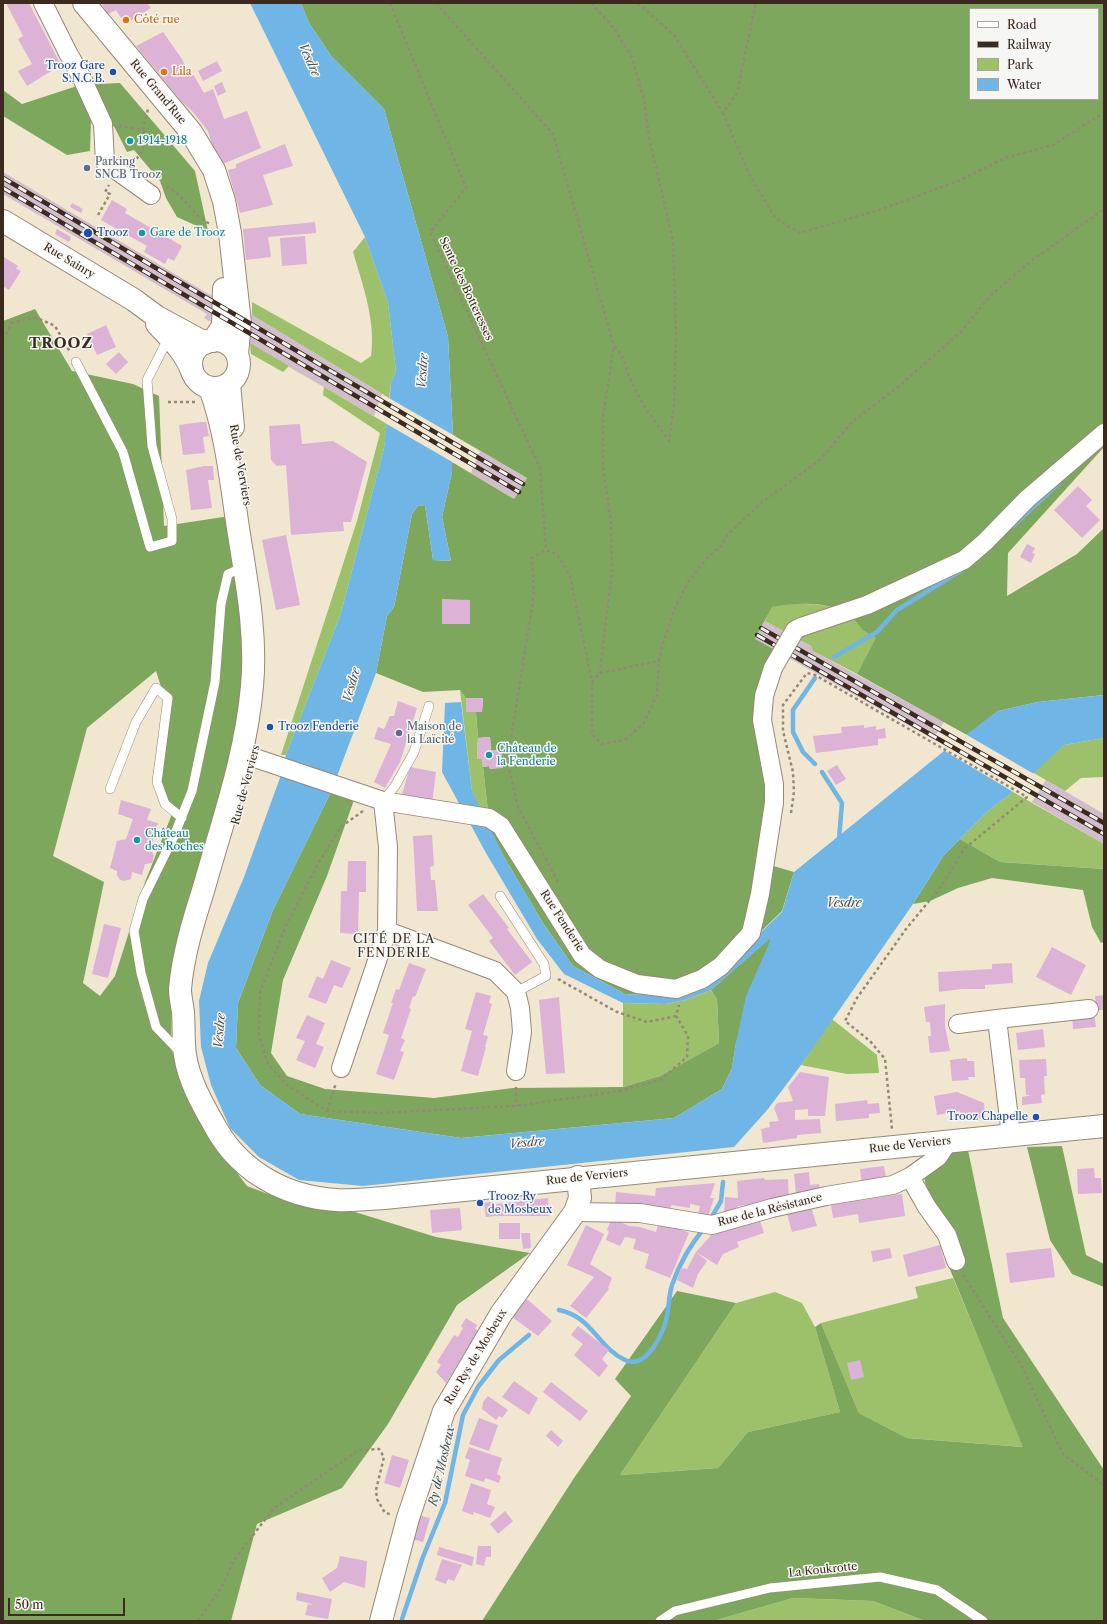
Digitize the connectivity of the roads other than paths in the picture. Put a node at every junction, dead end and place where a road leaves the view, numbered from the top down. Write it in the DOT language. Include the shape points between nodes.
graph roads {
  1 [pos="43,3"];
  2 [pos="71,3"];
  3 [pos="84,3"];
  4 [pos="151,195"];
  5 [pos="3,221"];
  6 [pos="134,300"];
  7 [pos="169,337"];
  8 [pos="209,342"];
  9 [pos="237,354"];
  10 [pos="76,362"];
  11 [pos="192,371"];
  12 [pos="219,386"];
  13 [pos="1104,433"];
  14 [pos="244,567"];
  15 [pos="429,706"];
  16 [pos="249,756"];
  17 [pos="110,789"];
  18 [pos="383,801"];
  19 [pos="182,818"];
  20 [pos="500,896"];
  21 [pos="387,931"];
  22 [pos="516,992"];
  23 [pos="1089,1009"];
  24 [pos="997,1019"];
  25 [pos="958,1024"];
  26 [pos="185,1058"];
  27 [pos="340,1068"];
  28 [pos="516,1071"];
  29 [pos="1104,1126"];
  30 [pos="1011,1135"];
  31 [pos="949,1141"];
  32 [pos="578,1177"];
  33 [pos="910,1177"];
  34 [pos="575,1212"];
  35 [pos="956,1261"];
  36 [pos="381,1621"];
  37 [pos="660,1621"];
  38 [pos="983,1621"];
  1 -- 4 [label="street" via="68,53 111,125 105,162"];
  2 -- 8 [label="main road, Rue Grand'Rue" via="185,144 206,183 212,199 226,297 223,326"];
  3 -- 9 [label="main road, Rue Grand'Rue" via="191,132 214,170 224,201 230,233 240,323"];
  5 -- 6 [label="main road, Rue Sainry"];
  6 -- 7 [label="main road, Rue Sainry"];
  6 -- 8 [label="main road, Rue Sainry" via="157,317"];
  7 -- 10 [label="lane" via="147,380 152,446 172,519 172,541 150,547 123,452"];
  7 -- 11 [label="main road, Rue Sainry" via="188,360"];
  8 -- 9 [label="main road" via="222,341 230,345"];
  8 -- 11 [label="main road, Rue Grand'Rue" via="198,348 193,355"];
  9 -- 12 [label="main road, Rue Grand'Rue" via="238,371"];
  11 -- 12 [label="main road" via="199,382"];
  12 -- 14 [label="main road, Rue de Verviers" via="217,408"];
  12 -- 16 [label="main road, Rue de Verviers" via="235,442 266,626 265,690"];
  13 -- 18 [label="street, Rue Fenderie, bridge" via="1027,499 964,560 880,600 796,630 773,668 764,696 762,720 774,784 774,803 770,859 751,933 722,966 702,979 676,989 654,987 637,984 600,969 582,955 501,826 489,818"];
  14 -- 16 [label="main road, Rue de Verviers" via="253,647"];
  14 -- 19 [label="lane" via="228,574 221,604 215,682 192,791"];
  15 -- 18 [label="lane" via="414,752 395,786"];
  16 -- 18 [label="street, Rue Fenderie"];
  16 -- 26 [label="main road, Rue de Verviers" via="196,954 183,1014"];
  17 -- 19 [label="lane" via="136,722 156,688 168,698 157,782 165,804"];
  18 -- 21 [label="street" via="388,847"];
  19 -- 26 [label="lane" via="143,899 134,931 141,973 156,1027"];
  20 -- 22 [label="lane" via="544,964 546,976"];
  21 -- 22 [label="street" via="495,971"];
  21 -- 27 [label="street"];
  22 -- 28 [label="street" via="522,1032"];
  23 -- 24 [label="street"];
  24 -- 25 [label="street"];
  24 -- 30 [label="street"];
  26 -- 32 [label="main road, Rue de Verviers" via="205,1110 223,1140 242,1162 287,1191 338,1200 384,1198"];
  29 -- 30 [label="main road, Rue de Verviers"];
  30 -- 31 [label="main road, Rue de Verviers"];
  31 -- 32 [label="main road, Rue de Verviers"];
  31 -- 33 [label="street, Rue de la Résistance" via="938,1156"];
  32 -- 34 [label="main road, Rue Rys de Mosbeux" via="580,1198"];
  33 -- 34 [label="street, Rue de la Résistance" via="893,1185 810,1199 708,1224 640,1214"];
  33 -- 35 [label="street" via="947,1235"];
  34 -- 36 [label="main road, Rue Rys de Mosbeux" via="501,1314 444,1411 408,1518"];
  37 -- 38 [label="lane, La Koukrotte" via="675,1611 770,1588 880,1577 937,1590"];
}
